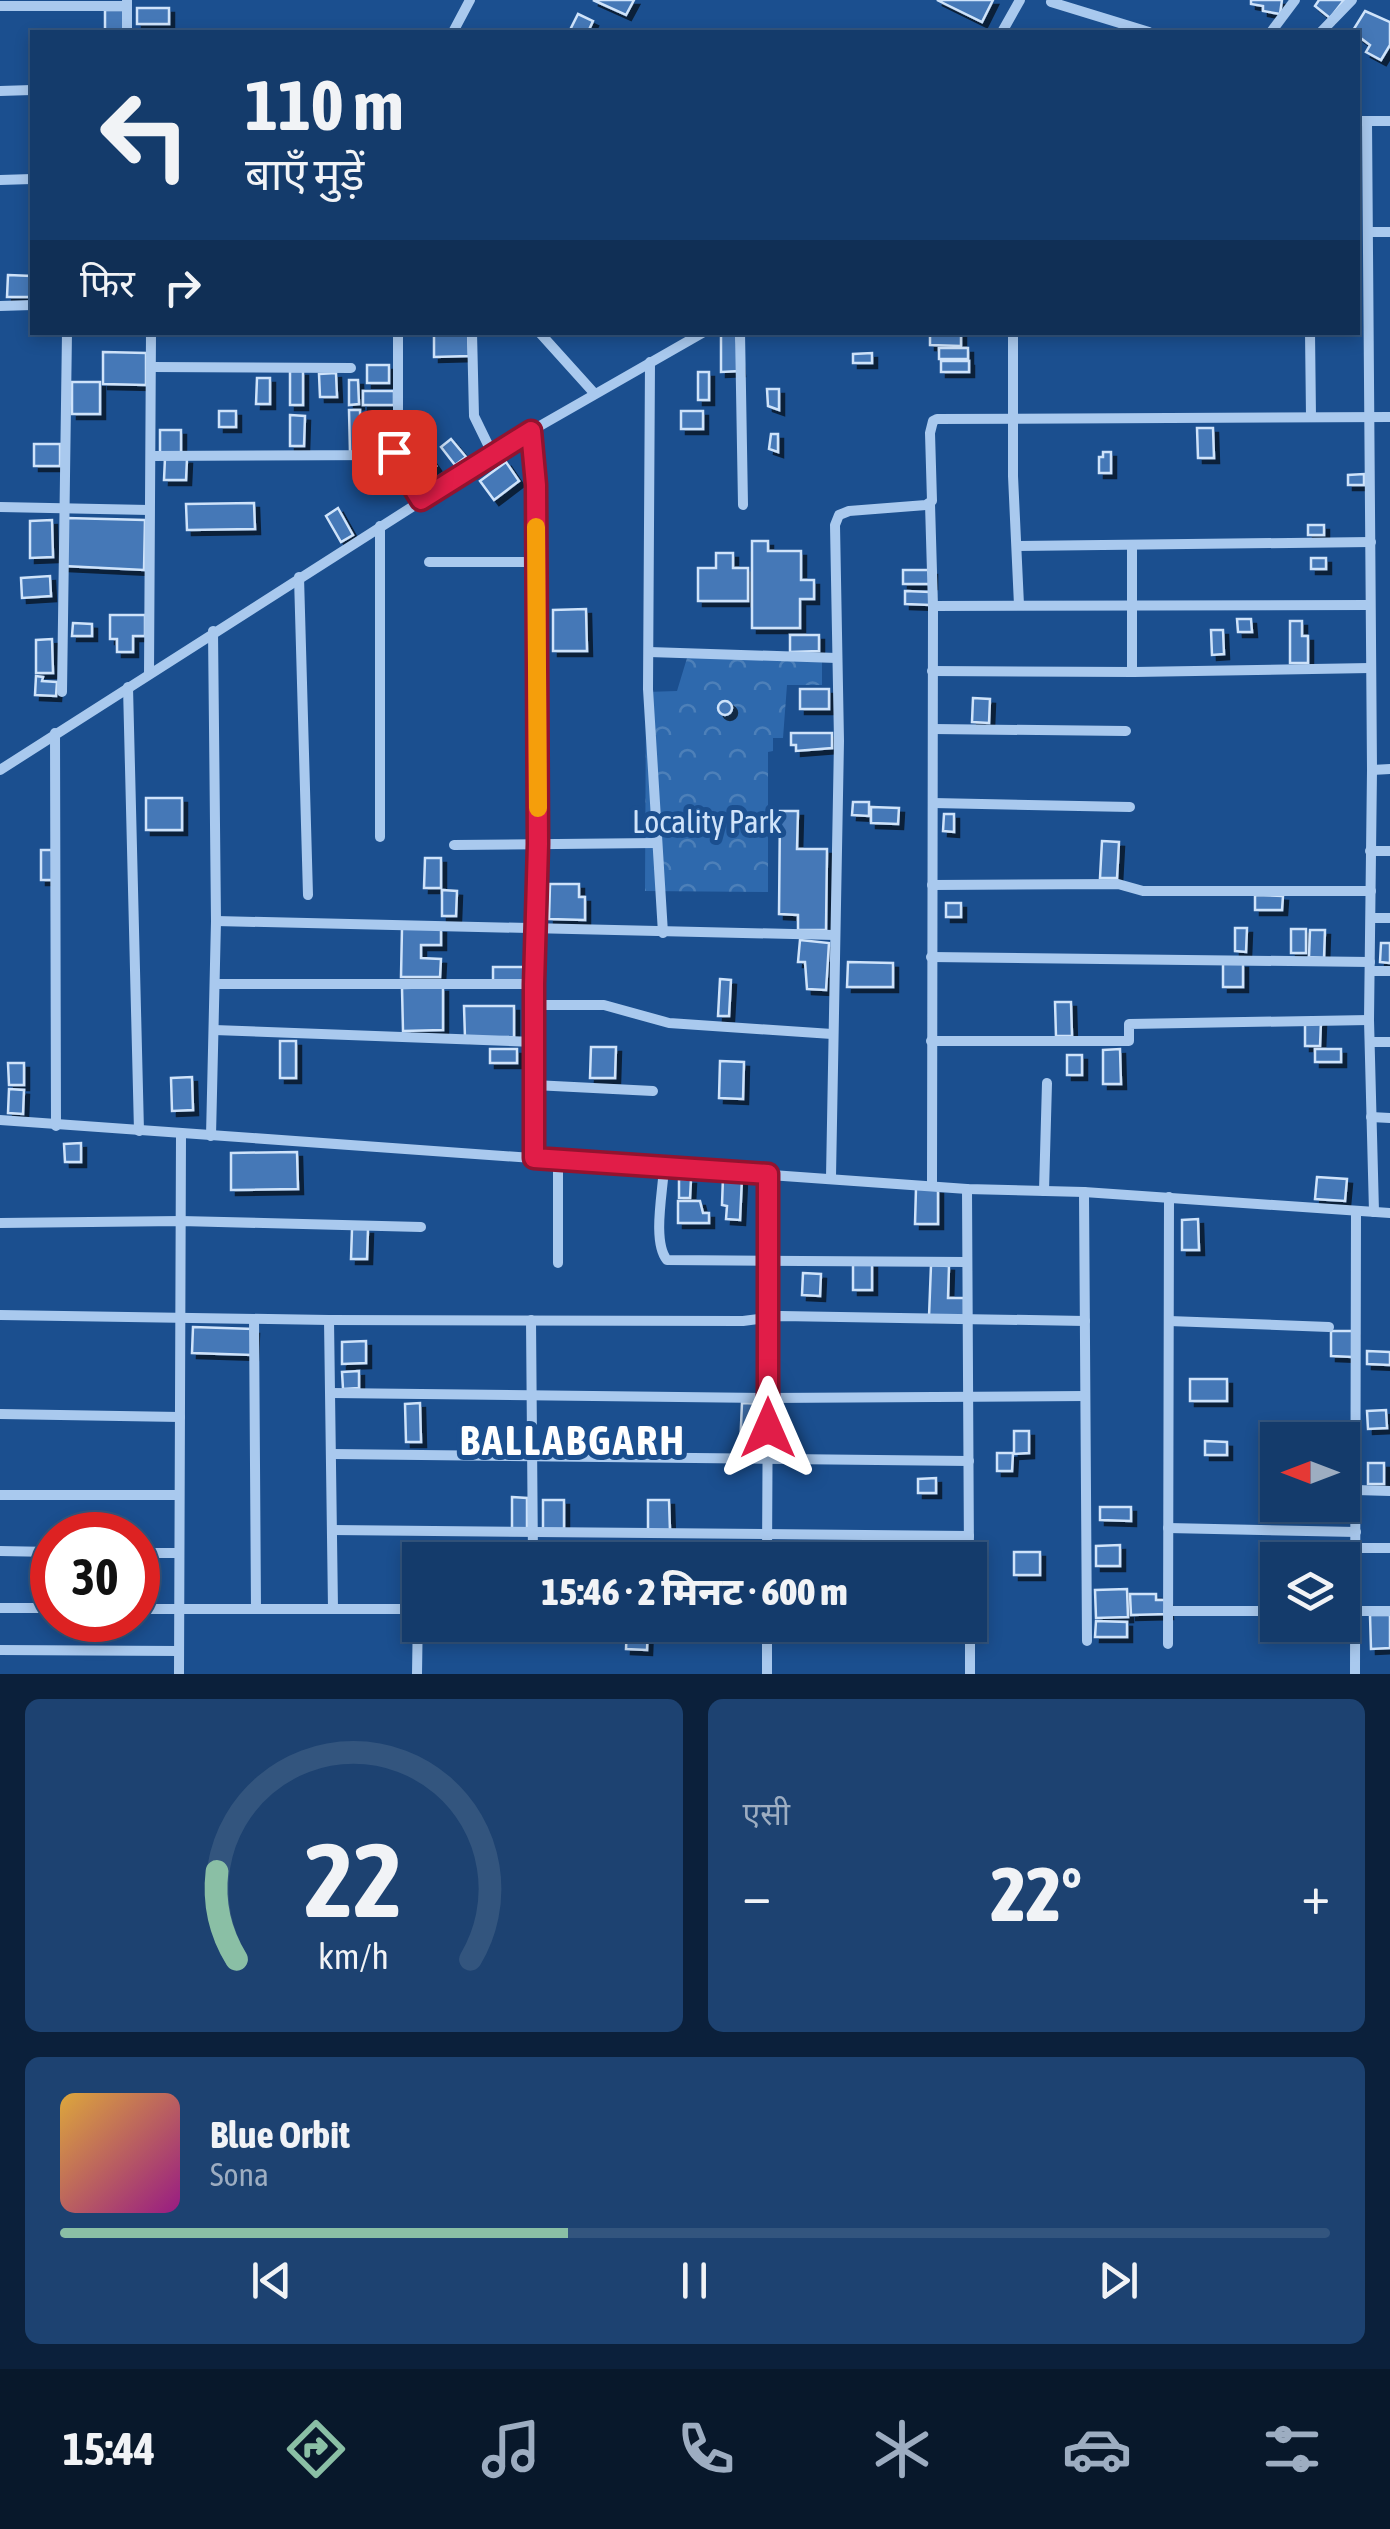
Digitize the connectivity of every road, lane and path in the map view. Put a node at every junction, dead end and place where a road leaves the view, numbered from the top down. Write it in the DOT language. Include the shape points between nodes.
graph roads {
  1 [pos="470,0"];
  2 [pos="1020,0"];
  3 [pos="1296,0"];
  4 [pos="1352,0"];
  5 [pos="1049,1"];
  6 [pos="127,3"];
  7 [pos="0,6"];
  8 [pos="127,30"];
  9 [pos="453,30"];
  10 [pos="1003,30"];
  11 [pos="1143,30"];
  12 [pos="1272,30"];
  13 [pos="1323,30"];
  14 [pos="30,90"];
  15 [pos="0,92"];
  16 [pos="1362,121"];
  17 [pos="1390,121"];
  18 [pos="30,179"];
  19 [pos="0,180"];
  20 [pos="1370,232"];
  21 [pos="1390,232"];
  22 [pos="0,306"];
  23 [pos="30,306"];
  24 [pos="66,335"];
  25 [pos="152,335"];
  26 [pos="398,335"];
  27 [pos="472,335"];
  28 [pos="542,335"];
  29 [pos="699,335"];
  30 [pos="740,335"];
  31 [pos="1013,335"];
  32 [pos="1310,335"];
  33 [pos="650,362"];
  34 [pos="152,367"];
  35 [pos="351,368"];
  36 [pos="594,393"];
  37 [pos="1371,417"];
  38 [pos="1390,417"];
  39 [pos="1311,418"];
  40 [pos="1014,419"];
  41 [pos="531,431"];
  42 [pos="392,454"];
  43 [pos="152,456"];
  44 [pos="494,457"];
  45 [pos="421,500"];
  46 [pos="930,504"];
  47 [pos="744,505"];
  48 [pos="0,507"];
  49 [pos="64,508"];
  50 [pos="149,510"];
  51 [pos="380,526"];
  52 [pos="1371,542"];
  53 [pos="1132,544"];
  54 [pos="1018,546"];
  55 [pos="429,562"];
  56 [pos="536,562"];
  57 [pos="299,578"];
  58 [pos="1370,604"];
  59 [pos="1019,605"];
  60 [pos="1132,605"];
  61 [pos="933,606"];
  62 [pos="213,631"];
  63 [pos="649,652"];
  64 [pos="837,658"];
  65 [pos="1370,668"];
  66 [pos="932,672"];
  67 [pos="1132,672"];
  68 [pos="150,674"];
  69 [pos="128,687"];
  70 [pos="62,692"];
  71 [pos="933,728"];
  72 [pos="1126,731"];
  73 [pos="55,732"];
  74 [pos="1390,769"];
  75 [pos="0,770"];
  76 [pos="1372,770"];
  77 [pos="933,804"];
  78 [pos="1130,807"];
  79 [pos="380,837"];
  80 [pos="656,843"];
  81 [pos="538,844"];
  82 [pos="454,845"];
  83 [pos="1370,851"];
  84 [pos="1390,851"];
  85 [pos="932,885"];
  86 [pos="1371,891"];
  87 [pos="308,895"];
  88 [pos="1371,918"];
  89 [pos="1390,918"];
  90 [pos="216,920"];
  91 [pos="536,928"];
  92 [pos="663,932"];
  93 [pos="834,936"];
  94 [pos="931,957"];
  95 [pos="1370,966"];
  96 [pos="1390,970"];
  97 [pos="215,984"];
  98 [pos="534,984"];
  99 [pos="534,1005"];
  100 [pos="1369,1020"];
  101 [pos="214,1030"];
  102 [pos="832,1034"];
  103 [pos="931,1040"];
  104 [pos="534,1042"];
  105 [pos="1370,1042"];
  106 [pos="1390,1042"];
  107 [pos="1047,1083"];
  108 [pos="534,1086"];
  109 [pos="653,1091"];
  110 [pos="1371,1117"];
  111 [pos="1390,1118"];
  112 [pos="0,1120"];
  113 [pos="56,1126"];
  114 [pos="139,1131"];
  115 [pos="180,1135"];
  116 [pos="211,1136"];
  117 [pos="534,1158"];
  118 [pos="558,1160"];
  119 [pos="664,1167"];
  120 [pos="768,1174"];
  121 [pos="831,1177"];
  122 [pos="932,1186"];
  123 [pos="967,1189"];
  124 [pos="1044,1191"];
  125 [pos="1084,1192"];
  126 [pos="1169,1197"];
  127 [pos="1356,1211"];
  128 [pos="1374,1212"];
  129 [pos="1390,1213"];
  130 [pos="181,1221"];
  131 [pos="0,1223"];
  132 [pos="420,1228"];
  133 [pos="558,1262"];
  134 [pos="967,1262"];
  135 [pos="768,1263"];
  136 [pos="0,1314"];
  137 [pos="180,1315"];
  138 [pos="768,1317"];
  139 [pos="254,1319"];
  140 [pos="330,1320"];
  141 [pos="531,1320"];
  142 [pos="968,1321"];
  143 [pos="1085,1321"];
  144 [pos="1169,1321"];
  145 [pos="1328,1328"];
  146 [pos="332,1393"];
  147 [pos="968,1396"];
  148 [pos="1085,1396"];
  149 [pos="532,1397"];
  150 [pos="768,1398"];
  151 [pos="0,1414"];
  152 [pos="180,1417"];
  153 [pos="1356,1422"];
  154 [pos="332,1454"];
  155 [pos="533,1455"];
  156 [pos="768,1459"];
  157 [pos="968,1461"];
  158 [pos="1360,1490"];
  159 [pos="1390,1490"];
  160 [pos="0,1495"];
  161 [pos="178,1495"];
  162 [pos="1356,1522"];
  163 [pos="1168,1528"];
  164 [pos="332,1530"];
  165 [pos="768,1532"];
  166 [pos="1356,1532"];
  167 [pos="532,1533"];
  168 [pos="969,1536"];
  169 [pos="532,1542"];
  170 [pos="768,1542"];
  171 [pos="969,1542"];
  172 [pos="1355,1542"];
  173 [pos="1360,1548"];
  174 [pos="1390,1548"];
  175 [pos="0,1551"];
  176 [pos="30,1552"];
  177 [pos="160,1554"];
  178 [pos="178,1554"];
  179 [pos="0,1608"];
  180 [pos="30,1608"];
  181 [pos="160,1609"];
  182 [pos="177,1609"];
  183 [pos="332,1609"];
  184 [pos="256,1610"];
  185 [pos="402,1610"];
  186 [pos="1168,1610"];
  187 [pos="1260,1611"];
  188 [pos="1360,1611"];
  189 [pos="1390,1611"];
  190 [pos="1086,1641"];
  191 [pos="418,1642"];
  192 [pos="767,1642"];
  193 [pos="970,1642"];
  194 [pos="1355,1642"];
  195 [pos="1168,1644"];
  196 [pos="0,1650"];
  197 [pos="179,1651"];
  198 [pos="179,1674"];
  199 [pos="417,1674"];
  200 [pos="767,1674"];
  201 [pos="970,1674"];
  202 [pos="1355,1674"];
  1 -- 9 [label="street"];
  2 -- 10 [label="street"];
  3 -- 12 [label="street"];
  4 -- 13 [label="street"];
  5 -- 11 [label="street"];
  6 -- 7 [label="street"];
  6 -- 8 [label="street"];
  14 -- 15 [label="street"];
  16 -- 17 [label="street"];
  16 -- 20 [label="street"];
  18 -- 19 [label="street"];
  20 -- 21 [label="street"];
  20 -- 37 [label="street"];
  22 -- 23 [label="street"];
  24 -- 49 [label="street"];
  25 -- 34 [label="street"];
  26 -- 42 [label="street" via="398,446"];
  27 -- 44 [label="street" via="474,416"];
  28 -- 36 [label="street"];
  29 -- 33 [label="street"];
  30 -- 47 [label="street"];
  31 -- 40 [label="street"];
  32 -- 39 [label="street"];
  33 -- 36 [label="street"];
  33 -- 63 [label="street"];
  34 -- 35 [label="street"];
  34 -- 43 [label="street"];
  36 -- 41 [label="street"];
  37 -- 38 [label="street"];
  37 -- 39 [label="street"];
  37 -- 52 [label="street"];
  39 -- 40 [label="street"];
  40 -- 46 [label="street" via="933,421"];
  40 -- 54 [label="street"];
  41 -- 44 [label="street"];
  41 -- 56 [label="street"];
  42 -- 43 [label="street"];
  42 -- 45 [label="street"];
  43 -- 50 [label="street"];
  44 -- 45 [label="street"];
  45 -- 51 [label="street"];
  46 -- 61 [label="street"];
  46 -- 64 [label="street" via="849,511 836,520"];
  48 -- 49 [label="street"];
  49 -- 50 [label="street"];
  49 -- 70 [label="street"];
  50 -- 68 [label="street"];
  51 -- 57 [label="street"];
  51 -- 79 [label="street"];
  52 -- 53 [label="street"];
  52 -- 58 [label="street"];
  53 -- 54 [label="street"];
  53 -- 60 [label="street"];
  54 -- 59 [label="street"];
  55 -- 56 [label="street"];
  56 -- 81 [label="street"];
  57 -- 62 [label="street"];
  57 -- 87 [label="street"];
  58 -- 60 [label="street"];
  58 -- 65 [label="street"];
  59 -- 60 [label="street"];
  59 -- 61 [label="street"];
  60 -- 67 [label="street"];
  61 -- 66 [label="street"];
  62 -- 68 [label="street"];
  62 -- 90 [label="street"];
  63 -- 64 [label="street"];
  63 -- 80 [label="street"];
  64 -- 93 [label="street"];
  65 -- 67 [label="street"];
  65 -- 76 [label="street"];
  66 -- 67 [label="street"];
  66 -- 71 [label="street"];
  68 -- 69 [label="street"];
  69 -- 73 [label="street"];
  69 -- 114 [label="street"];
  71 -- 72 [label="street"];
  71 -- 77 [label="street"];
  73 -- 75 [label="street"];
  73 -- 113 [label="street"];
  74 -- 76 [label="street"];
  76 -- 83 [label="street"];
  77 -- 78 [label="street"];
  77 -- 85 [label="street"];
  80 -- 81 [label="street"];
  80 -- 92 [label="street"];
  81 -- 82 [label="street"];
  81 -- 91 [label="street"];
  83 -- 84 [label="street"];
  83 -- 86 [label="street"];
  85 -- 86 [label="street"];
  85 -- 94 [label="street"];
  86 -- 88 [label="street"];
  88 -- 89 [label="street"];
  88 -- 95 [label="street"];
  90 -- 91 [label="street"];
  90 -- 97 [label="street"];
  91 -- 92 [label="street"];
  91 -- 98 [label="street"];
  92 -- 93 [label="street"];
  93 -- 102 [label="street"];
  94 -- 95 [label="street"];
  94 -- 103 [label="street"];
  95 -- 96 [label="street"];
  95 -- 100 [label="street"];
  97 -- 98 [label="street"];
  97 -- 101 [label="street"];
  98 -- 99 [label="street"];
  99 -- 102 [label="street" via="604,1005 669,1024"];
  99 -- 104 [label="street"];
  100 -- 103 [label="street" via="1129,1024 1129,1041"];
  100 -- 105 [label="street"];
  101 -- 104 [label="street"];
  101 -- 116 [label="street"];
  102 -- 121 [label="street"];
  103 -- 122 [label="street"];
  104 -- 108 [label="street"];
  105 -- 106 [label="street"];
  105 -- 110 [label="street"];
  107 -- 124 [label="street"];
  108 -- 109 [label="street"];
  108 -- 117 [label="street"];
  110 -- 111 [label="street"];
  110 -- 128 [label="street"];
  112 -- 113 [label="street"];
  113 -- 114 [label="street"];
  114 -- 115 [label="street"];
  115 -- 116 [label="street"];
  115 -- 130 [label="street"];
  116 -- 117 [label="street"];
  117 -- 118 [label="street"];
  118 -- 119 [label="street"];
  118 -- 133 [label="street"];
  119 -- 120 [label="street"];
  119 -- 135 [label="street" via="659,1239 666,1260"];
  120 -- 121 [label="street"];
  120 -- 135 [label="street"];
  121 -- 122 [label="street"];
  122 -- 123 [label="street"];
  123 -- 124 [label="street"];
  123 -- 134 [label="street"];
  124 -- 125 [label="street"];
  125 -- 126 [label="street"];
  125 -- 143 [label="street"];
  126 -- 127 [label="street"];
  126 -- 144 [label="street"];
  127 -- 128 [label="street"];
  127 -- 153 [label="street"];
  128 -- 129 [label="street"];
  130 -- 131 [label="street"];
  130 -- 132 [label="street"];
  130 -- 137 [label="street"];
  134 -- 135 [label="street"];
  134 -- 142 [label="street"];
  135 -- 138 [label="street"];
  136 -- 137 [label="street"];
  137 -- 139 [label="street"];
  137 -- 152 [label="street"];
  138 -- 141 [label="street"];
  138 -- 142 [label="street"];
  138 -- 150 [label="street"];
  139 -- 140 [label="street"];
  139 -- 184 [label="street"];
  140 -- 141 [label="street"];
  140 -- 146 [label="street"];
  141 -- 149 [label="street"];
  142 -- 143 [label="street"];
  142 -- 147 [label="street"];
  143 -- 148 [label="street"];
  144 -- 145 [label="street"];
  144 -- 163 [label="street"];
  146 -- 149 [label="street"];
  146 -- 154 [label="street"];
  147 -- 148 [label="street"];
  147 -- 150 [label="street"];
  147 -- 157 [label="street"];
  148 -- 190 [label="street"];
  149 -- 150 [label="street"];
  149 -- 155 [label="street"];
  150 -- 156 [label="street"];
  151 -- 152 [label="street"];
  152 -- 161 [label="street"];
  154 -- 155 [label="street"];
  154 -- 164 [label="street"];
  155 -- 156 [label="street"];
  155 -- 167 [label="street"];
  156 -- 157 [label="street"];
  156 -- 165 [label="street"];
  157 -- 168 [label="street"];
  158 -- 159 [label="street"];
  160 -- 161 [label="street"];
  161 -- 178 [label="street"];
  162 -- 166 [label="street"];
  163 -- 166 [label="street"];
  163 -- 186 [label="street"];
  164 -- 167 [label="street"];
  164 -- 183 [label="street"];
  165 -- 167 [label="street"];
  165 -- 168 [label="street"];
  165 -- 170 [label="street"];
  166 -- 172 [label="street"];
  167 -- 169 [label="street"];
  168 -- 171 [label="street"];
  173 -- 174 [label="street"];
  175 -- 176 [label="street"];
  177 -- 178 [label="street"];
  178 -- 182 [label="street"];
  179 -- 180 [label="street"];
  181 -- 182 [label="street"];
  182 -- 184 [label="street"];
  182 -- 197 [label="street"];
  183 -- 184 [label="street"];
  183 -- 185 [label="street"];
  186 -- 187 [label="street"];
  186 -- 195 [label="street"];
  188 -- 189 [label="street"];
  191 -- 199 [label="street"];
  192 -- 200 [label="street"];
  193 -- 201 [label="street"];
  194 -- 202 [label="street"];
  196 -- 197 [label="street"];
  197 -- 198 [label="street"];
}
